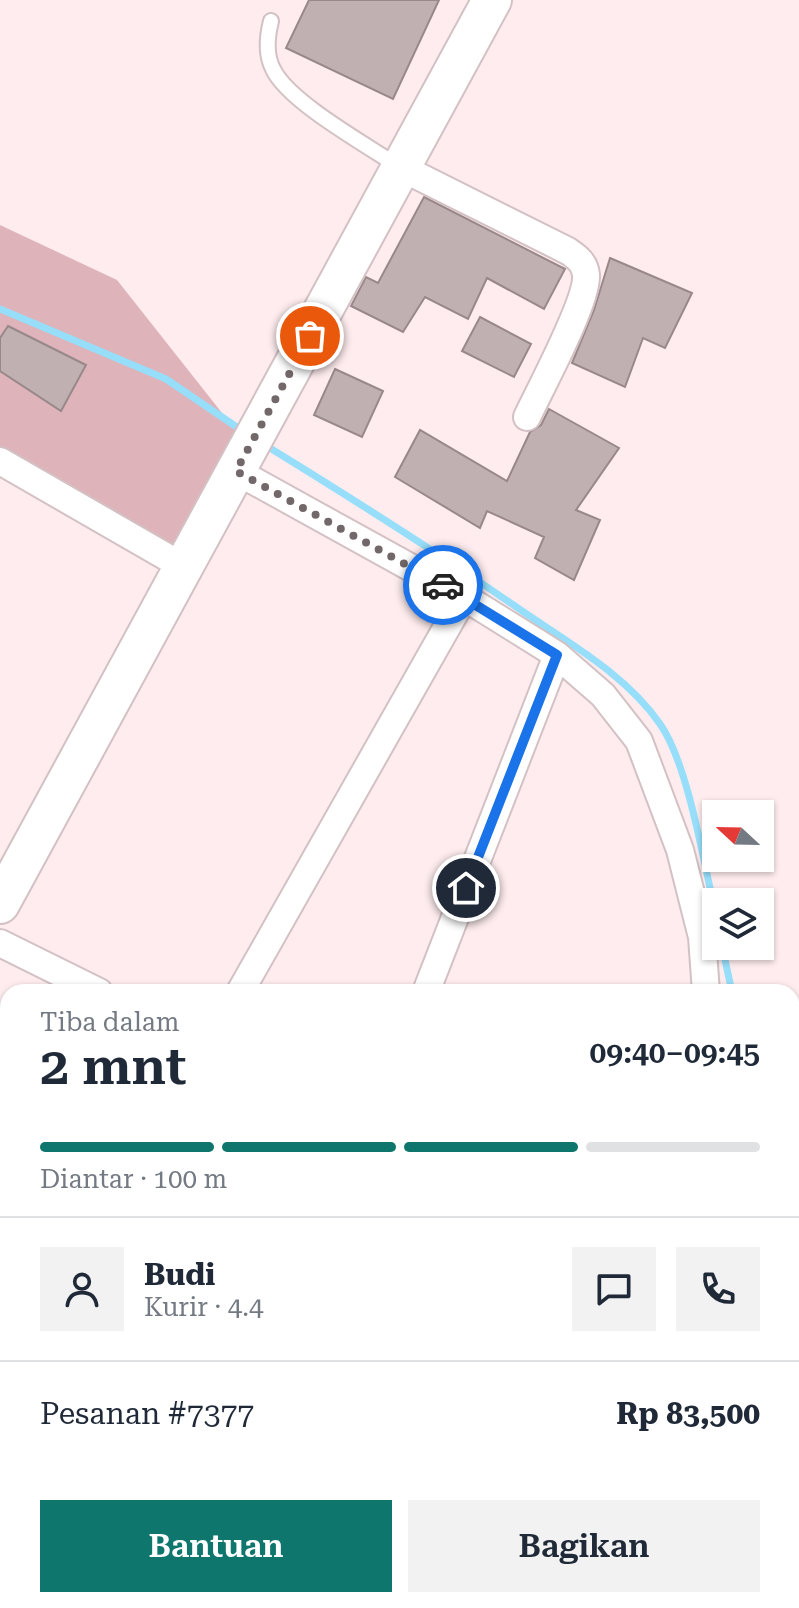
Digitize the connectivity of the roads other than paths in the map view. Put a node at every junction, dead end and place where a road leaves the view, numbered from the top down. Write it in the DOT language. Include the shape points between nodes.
graph roads {
  1 [pos="492,0"];
  2 [pos="271,21"];
  3 [pos="402,168"];
  4 [pos="527,417"];
  5 [pos="0,461"];
  6 [pos="238,466"];
  7 [pos="184,567"];
  8 [pos="464,597"];
  9 [pos="557,655"];
  10 [pos="0,904"];
  11 [pos="0,943"];
  12 [pos="83,984"];
  13 [pos="245,984"];
  14 [pos="429,984"];
  15 [pos="705,984"];
  1 -- 3 [label="street"];
  2 -- 3 [label="lane" via="268,54 277,77 305,103"];
  3 -- 4 [label="street" via="568,251 584,265 578,304"];
  3 -- 6 [label="street"];
  5 -- 7 [label="street"];
  6 -- 7 [label="street"];
  6 -- 8 [label="street"];
  7 -- 10 [label="street"];
  8 -- 9 [label="street"];
  8 -- 13 [label="street"];
  9 -- 14 [label="street"];
  9 -- 15 [label="street" via="603,695 639,741 680,850 702,937"];
  11 -- 12 [label="street"];
}
